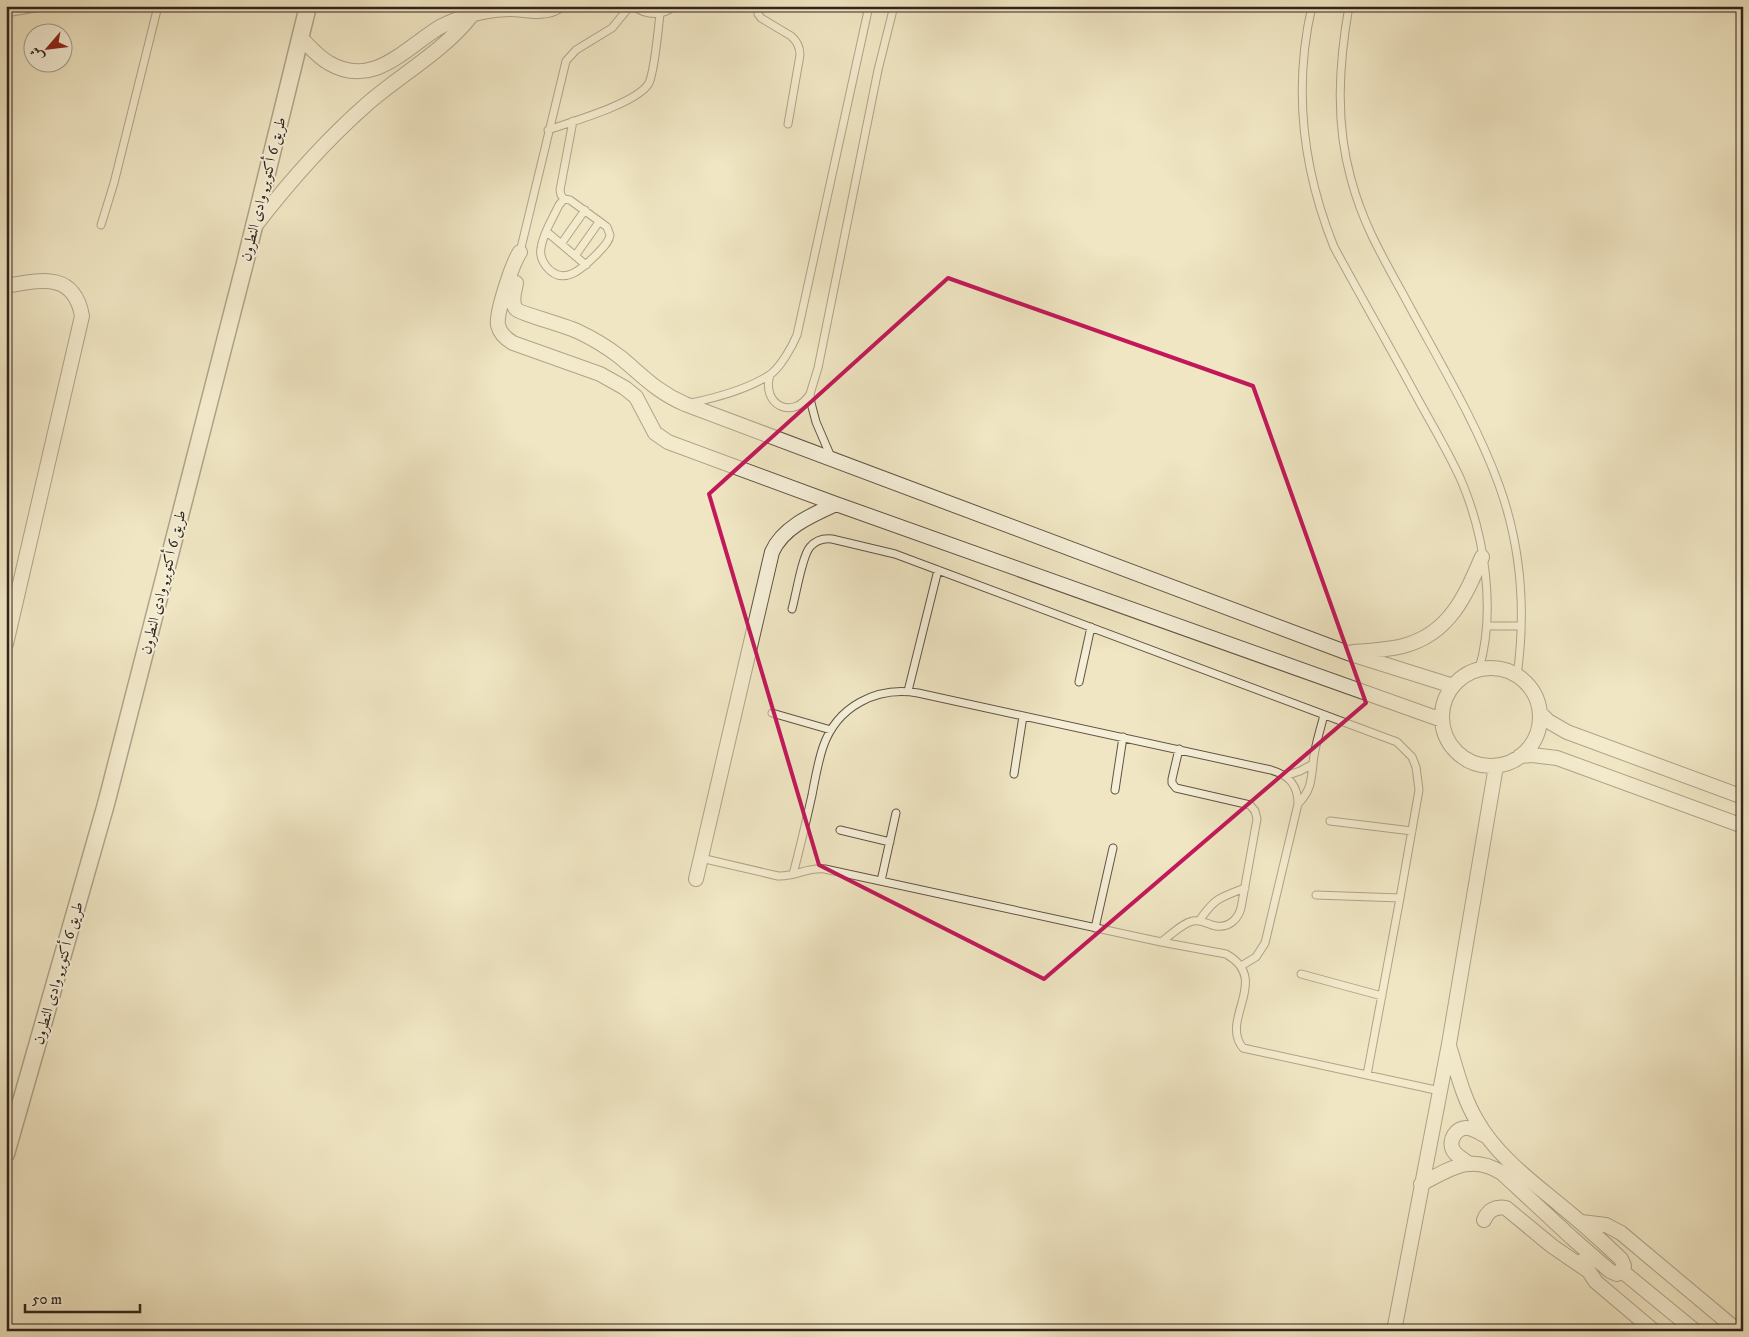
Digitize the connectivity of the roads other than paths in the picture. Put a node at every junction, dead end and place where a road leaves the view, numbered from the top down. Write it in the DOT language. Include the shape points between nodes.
graph roads {
  1 [pos="47,6"];
  2 [pos="158,6"];
  3 [pos="308,6"];
  4 [pos="558,6"];
  5 [pos="632,6"];
  6 [pos="675,6"];
  7 [pos="759,6"];
  8 [pos="869,6"];
  9 [pos="894,6"];
  10 [pos="1312,6"];
  11 [pos="1349,6"];
  12 [pos="6,13"];
  13 [pos="660,14"];
  14 [pos="471,16"];
  15 [pos="300,38"];
  16 [pos="574,121"];
  17 [pos="788,124"];
  18 [pos="548,130"];
  19 [pos="564,199"];
  20 [pos="585,210"];
  21 [pos="599,222"];
  22 [pos="101,226"];
  23 [pos="253,228"];
  24 [pos="546,232"];
  25 [pos="561,244"];
  26 [pos="520,252"];
  27 [pos="575,256"];
  28 [pos="586,265"];
  29 [pos="6,286"];
  30 [pos="520,312"];
  31 [pos="499,327"];
  32 [pos="770,375"];
  33 [pos="657,390"];
  34 [pos="810,394"];
  35 [pos="685,404"];
  36 [pos="644,410"];
  37 [pos="832,460"];
  38 [pos="836,504"];
  39 [pos="1482,558"];
  40 [pos="938,570"];
  41 [pos="792,609"];
  42 [pos="10,611"];
  43 [pos="1488,626"];
  44 [pos="1521,626"];
  45 [pos="1091,627"];
  46 [pos="6,644"];
  47 [pos="1348,653"];
  48 [pos="1479,669"];
  49 [pos="1517,676"];
  50 [pos="1078,682"];
  51 [pos="1453,686"];
  52 [pos="908,691"];
  53 [pos="772,713"];
  54 [pos="1540,714"];
  55 [pos="1324,715"];
  56 [pos="1023,716"];
  57 [pos="1442,720"];
  58 [pos="831,730"];
  59 [pos="1123,737"];
  60 [pos="1179,749"];
  61 [pos="1520,756"];
  62 [pos="1313,764"];
  63 [pos="1496,766"];
  64 [pos="1014,774"];
  65 [pos="1285,776"];
  66 [pos="1115,790"];
  67 [pos="1743,797"];
  68 [pos="1298,804"];
  69 [pos="896,813"];
  70 [pos="1330,821"];
  71 [pos="1743,826"];
  72 [pos="840,830"];
  73 [pos="1412,831"];
  74 [pos="890,842"];
  75 [pos="1113,848"];
  76 [pos="701,858"];
  77 [pos="794,874"];
  78 [pos="696,879"];
  79 [pos="881,881"];
  80 [pos="1245,888"];
  81 [pos="1316,895"];
  82 [pos="1400,898"];
  83 [pos="1199,921"];
  84 [pos="1095,928"];
  85 [pos="1160,942"];
  86 [pos="1241,966"];
  87 [pos="1301,974"];
  88 [pos="1382,996"];
  89 [pos="1449,1044"];
  90 [pos="1367,1075"];
  91 [pos="1440,1091"];
  92 [pos="1486,1136"];
  93 [pos="6,1154"];
  94 [pos="1468,1163"];
  95 [pos="1421,1184"];
  96 [pos="1484,1220"];
  97 [pos="1581,1222"];
  98 [pos="1572,1238"];
  99 [pos="1586,1270"];
  100 [pos="1622,1271"];
  101 [pos="1394,1331"];
  102 [pos="1654,1331"];
  103 [pos="1694,1331"];
  104 [pos="1738,1331"];
  1 -- 12 [label="lane"];
  2 -- 22 [label="lane"];
  3 -- 15 [label="street, طريق 6 أكتوبر, وادى النطرون"];
  4 -- 14 [label="street" via="545,11 503,9"];
  5 -- 13 [label="lane" via="645,13"];
  5 -- 18 [label="lane" via="612,28 566,60"];
  6 -- 13 [label="lane"];
  7 -- 17 [label="lane" via="761,18 795,40 800,49"];
  8 -- 32 [label="lane" via="797,335 788,354"];
  9 -- 34 [label="lane"];
  10 -- 39 [label="lane" via="1305,44 1302,106 1309,167 1321,212 1334,247 1461,480"];
  11 -- 44 [label="lane" via="1340,92 1350,178 1382,259 1465,410 1499,486 1517,555"];
  13 -- 16 [label="lane" via="651,77 644,90 624,102"];
  14 -- 15 [label="street" via="444,25 387,65 357,72 328,62"];
  14 -- 23 [label="street" via="457,32 331,137"];
  15 -- 23 [label="street, طريق 6 أكتوبر, وادى النطرون"];
  16 -- 18 [label="lane"];
  16 -- 19 [label="lane" via="560,190"];
  18 -- 26 [label="lane"];
  19 -- 20 [label="lane"];
  19 -- 24 [label="lane"];
  20 -- 21 [label="lane"];
  20 -- 25 [label="lane"];
  21 -- 27 [label="lane"];
  21 -- 28 [label="lane" via="607,227 609,240"];
  23 -- 93 [label="street, طريق 6 أكتوبر, وادى النطرون" via="106,804"];
  24 -- 25 [label="lane"];
  24 -- 28 [label="lane" via="541,256 548,268 566,276"];
  25 -- 27 [label="lane"];
  26 -- 30 [label="street" via="513,300"];
  26 -- 31 [label="street" via="512,266 498,317"];
  27 -- 28 [label="lane"];
  29 -- 42 [label="street" via="47,280 58,282 75,296 82,316"];
  30 -- 31 [label="street"];
  30 -- 33 [label="street" via="560,324 590,338 619,357"];
  31 -- 36 [label="street" via="513,343 613,380 636,397"];
  32 -- 34 [label="lane" via="768,393 780,406 798,407"];
  32 -- 35 [label="lane" via="725,394"];
  33 -- 35 [label="street"];
  33 -- 36 [label="street"];
  34 -- 37 [label="lane" via="816,422"];
  35 -- 37 [label="street"];
  36 -- 38 [label="street" via="655,433 668,442"];
  37 -- 47 [label="street"];
  38 -- 57 [label="street"];
  38 -- 76 [label="street" via="791,528 781,536 772,552"];
  39 -- 43 [label="lane"];
  39 -- 47 [label="street" via="1462,601 1432,633 1404,646"];
  40 -- 41 [label="lane" via="875,548 832,539 819,540 806,553"];
  40 -- 45 [label="lane"];
  40 -- 52 [label="lane"];
  42 -- 46 [label="street"];
  43 -- 44 [label="lane"];
  43 -- 48 [label="lane"];
  44 -- 49 [label="lane"];
  45 -- 50 [label="lane"];
  45 -- 55 [label="lane"];
  47 -- 51 [label="street"];
  48 -- 49 [label="street" via="1499,669"];
  48 -- 51 [label="street" via="1464,675"];
  49 -- 54 [label="street" via="1530,688"];
  51 -- 57 [label="street" via="1443,706"];
  52 -- 56 [label="lane"];
  52 -- 58 [label="lane" via="868,698 851,708"];
  53 -- 58 [label="lane"];
  54 -- 61 [label="street" via="1536,737"];
  54 -- 67 [label="street" via="1572,734"];
  55 -- 62 [label="lane"];
  55 -- 73 [label="lane" via="1396,742 1412,757 1419,782"];
  56 -- 59 [label="lane"];
  56 -- 64 [label="lane"];
  57 -- 63 [label="street" via="1448,740 1460,755 1477,764"];
  58 -- 77 [label="lane" via="823,747"];
  59 -- 60 [label="lane"];
  59 -- 66 [label="lane"];
  60 -- 65 [label="lane"];
  60 -- 80 [label="lane" via="1172,779 1176,788 1247,804 1256,811"];
  61 -- 63 [label="street"];
  61 -- 71 [label="street" via="1532,754 1557,758"];
  62 -- 65 [label="lane"];
  62 -- 68 [label="lane" via="1309,790"];
  63 -- 89 [label="street"];
  65 -- 68 [label="lane" via="1296,788"];
  68 -- 86 [label="lane" via="1264,943 1256,957"];
  69 -- 74 [label="lane"];
  70 -- 73 [label="lane"];
  72 -- 74 [label="lane"];
  73 -- 82 [label="lane"];
  74 -- 79 [label="lane"];
  75 -- 84 [label="lane"];
  76 -- 77 [label="lane" via="778,876"];
  76 -- 78 [label="street"];
  77 -- 79 [label="lane" via="808,869 826,869"];
  79 -- 84 [label="lane"];
  80 -- 83 [label="lane" via="1217,899"];
  80 -- 83 [label="lane" via="1240,913 1234,921 1222,926"];
  81 -- 82 [label="lane"];
  82 -- 88 [label="lane"];
  83 -- 85 [label="lane" via="1187,923"];
  84 -- 85 [label="lane"];
  85 -- 86 [label="lane" via="1226,954"];
  86 -- 90 [label="lane" via="1246,986 1236,1029 1243,1048"];
  87 -- 88 [label="lane"];
  88 -- 90 [label="lane"];
  89 -- 91 [label="street"];
  89 -- 92 [label="street" via="1467,1102"];
  90 -- 91 [label="lane"];
  91 -- 95 [label="street"];
  92 -- 94 [label="street" via="1467,1128 1454,1134 1452,1148"];
  92 -- 97 [label="street" via="1507,1160"];
  94 -- 95 [label="street"];
  94 -- 98 [label="street" via="1486,1165 1502,1172"];
  95 -- 101 [label="street"];
  96 -- 99 [label="street" via="1490,1210 1506,1208"];
  97 -- 100 [label="street" via="1621,1259"];
  97 -- 104 [label="street" via="1606,1225 1621,1233"];
  98 -- 99 [label="street"];
  98 -- 100 [label="street" via="1613,1273"];
  99 -- 102 [label="street"];
  100 -- 103 [label="street"];
}
